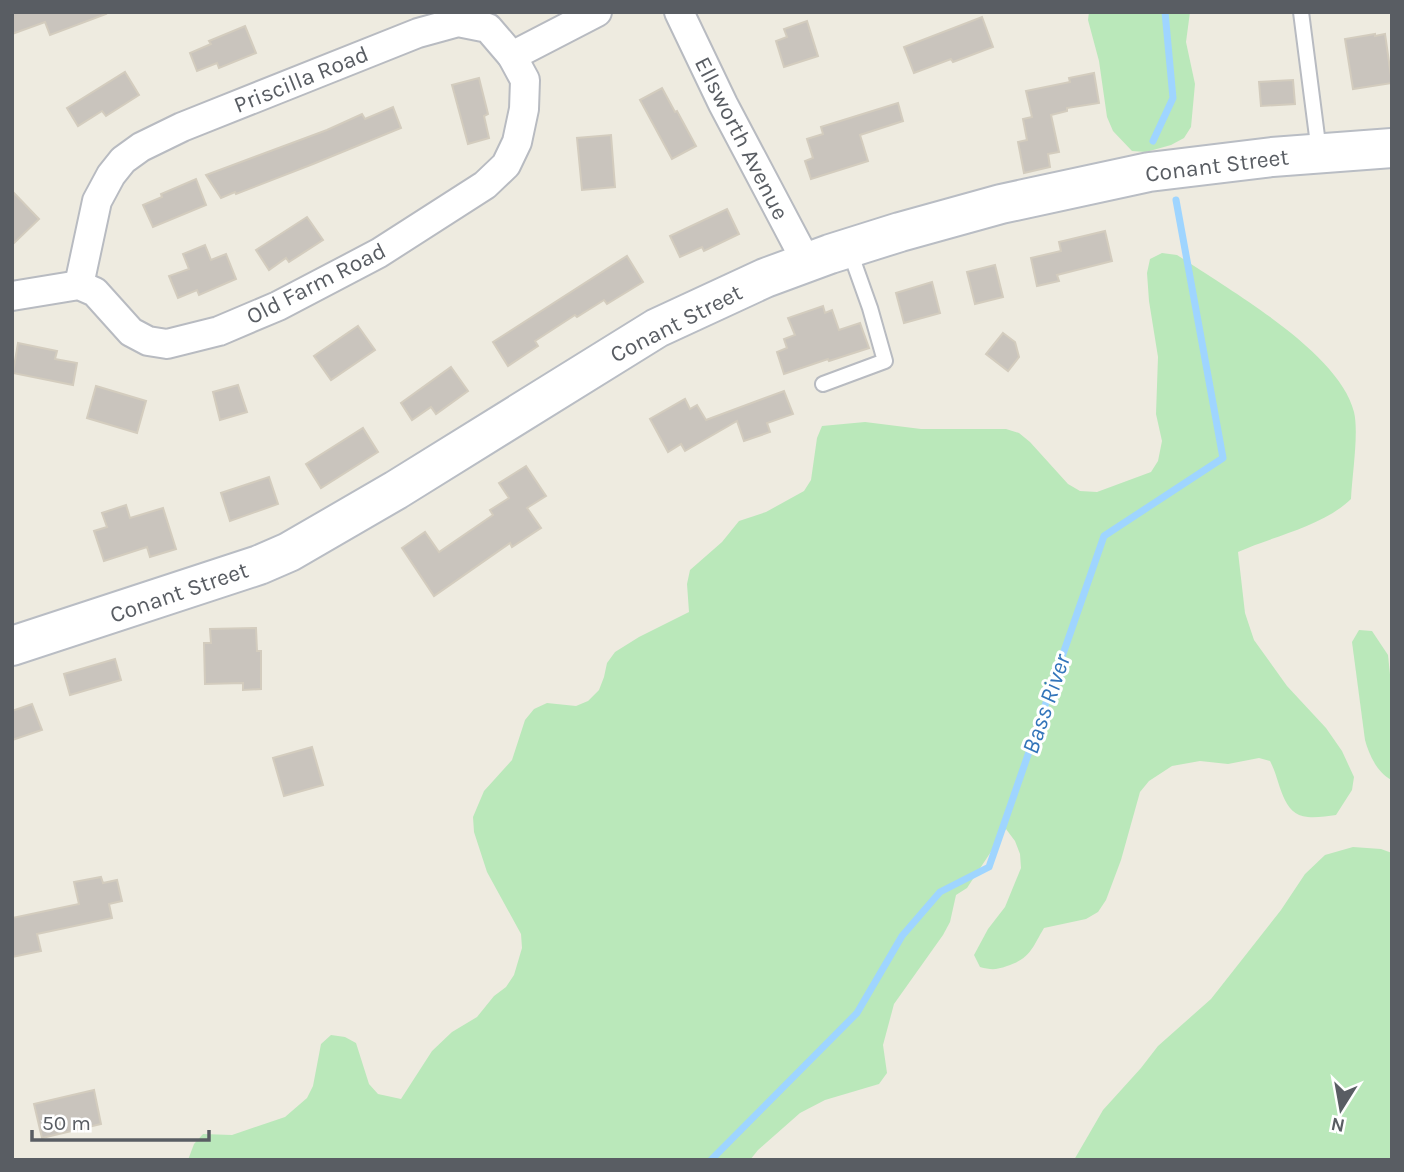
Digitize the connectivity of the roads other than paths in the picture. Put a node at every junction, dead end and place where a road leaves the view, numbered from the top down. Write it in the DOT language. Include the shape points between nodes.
graph roads {
  1 [pos="597,12"];
  2 [pos="679,12"];
  3 [pos="1301,12"];
  4 [pos="512,56"];
  5 [pos="1392,148"];
  6 [pos="1320,153"];
  7 [pos="848,248"];
  8 [pos="807,263"];
  9 [pos="79,285"];
  10 [pos="12,296"];
  11 [pos="823,384"];
  12 [pos="12,646"];
  1 -- 4 [label="street"];
  2 -- 8 [label="street, Ellsworth Avenue"];
  3 -- 6 [label="lane"];
  4 -- 9 [label="street, Priscilla Road" via="488,28 457,22 418,33 182,127 141,148 111,174 97,201"];
  4 -- 9 [label="street, Old Farm Road" via="525,80 524,109 506,165 485,186 368,259 219,331 167,344 131,332 95,292"];
  5 -- 6 [label="main road, Conant Street"];
  6 -- 7 [label="main road, Conant Street" via="1149,172 1001,204"];
  7 -- 8 [label="main road, Conant Street"];
  7 -- 11 [label="lane" via="885,361"];
  8 -- 12 [label="main road, Conant Street" via="657,328 289,552"];
  9 -- 10 [label="street"];
}
